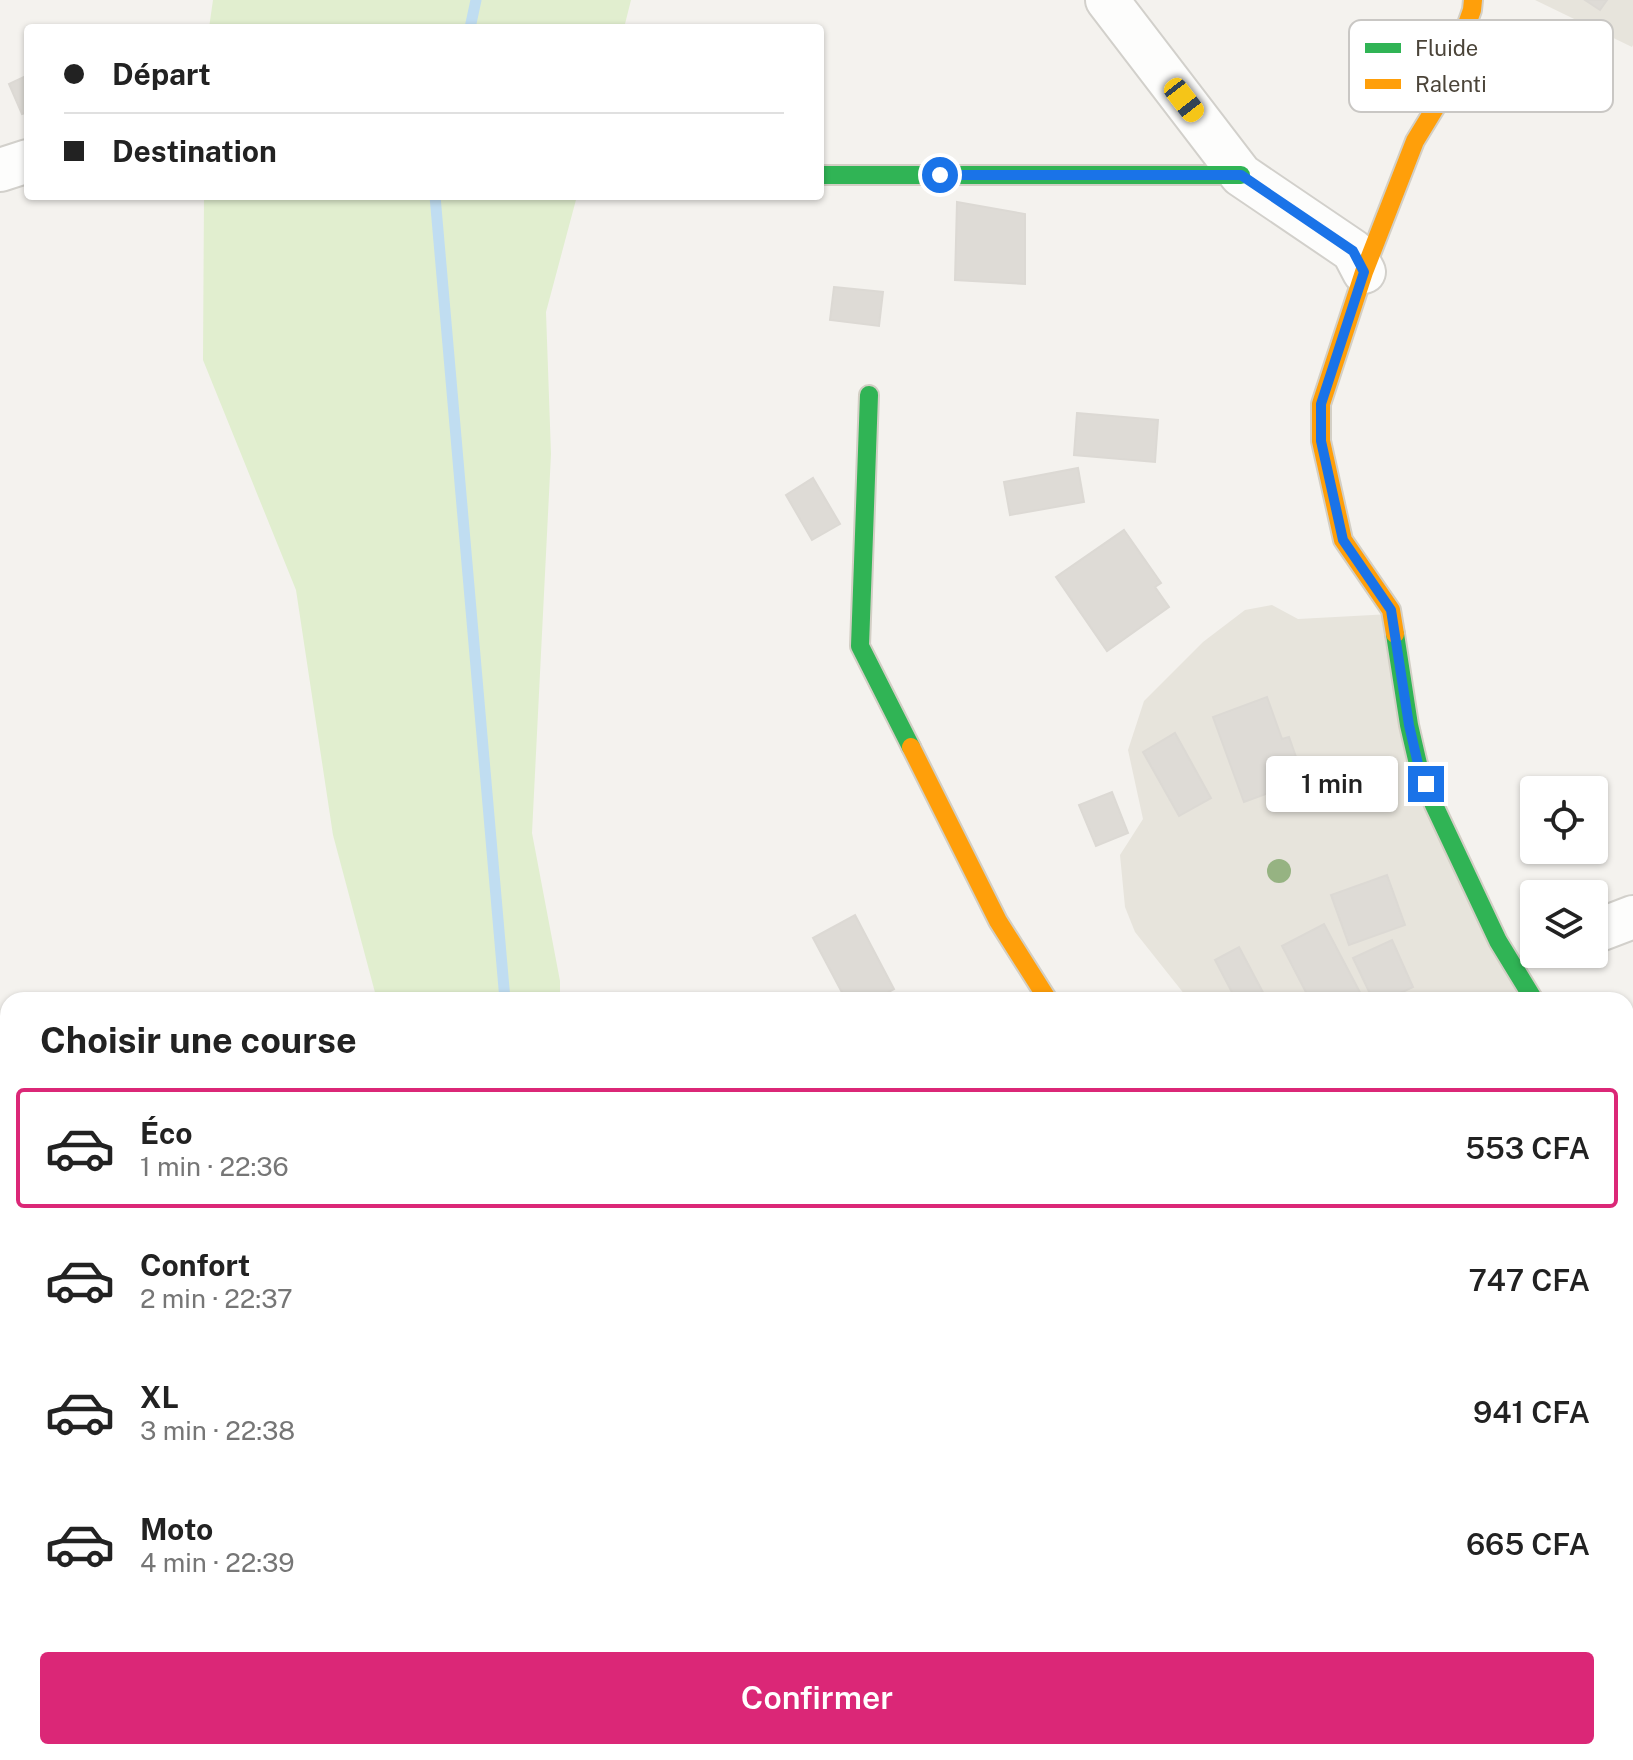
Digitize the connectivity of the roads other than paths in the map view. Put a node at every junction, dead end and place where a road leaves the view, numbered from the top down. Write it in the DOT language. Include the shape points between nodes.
graph roads {
  1 [pos="1107,0"];
  2 [pos="1473,0"];
  3 [pos="1468,20"];
  4 [pos="1433,112"];
  5 [pos="24,162"];
  6 [pos="0,170"];
  7 [pos="824,175"];
  8 [pos="1241,175"];
  9 [pos="1364,272"];
  10 [pos="869,395"];
  11 [pos="1633,917"];
  12 [pos="1608,927"];
  13 [pos="1520,956"];
  14 [pos="1526,968"];
  15 [pos="1043,992"];
  16 [pos="1532,992"];
  1 -- 8 [label="street"];
  2 -- 3 [label="street"];
  4 -- 9 [label="street" via="1415,141"];
  5 -- 6 [label="street"];
  7 -- 8 [label="street"];
  8 -- 9 [label="street" via="1353,251"];
  9 -- 13 [label="street" via="1321,404 1321,441 1343,540 1391,610 1409,725 1434,805 1498,941"];
  10 -- 15 [label="street" via="860,646 998,921"];
  11 -- 12 [label="street"];
  14 -- 16 [label="street"];
}
